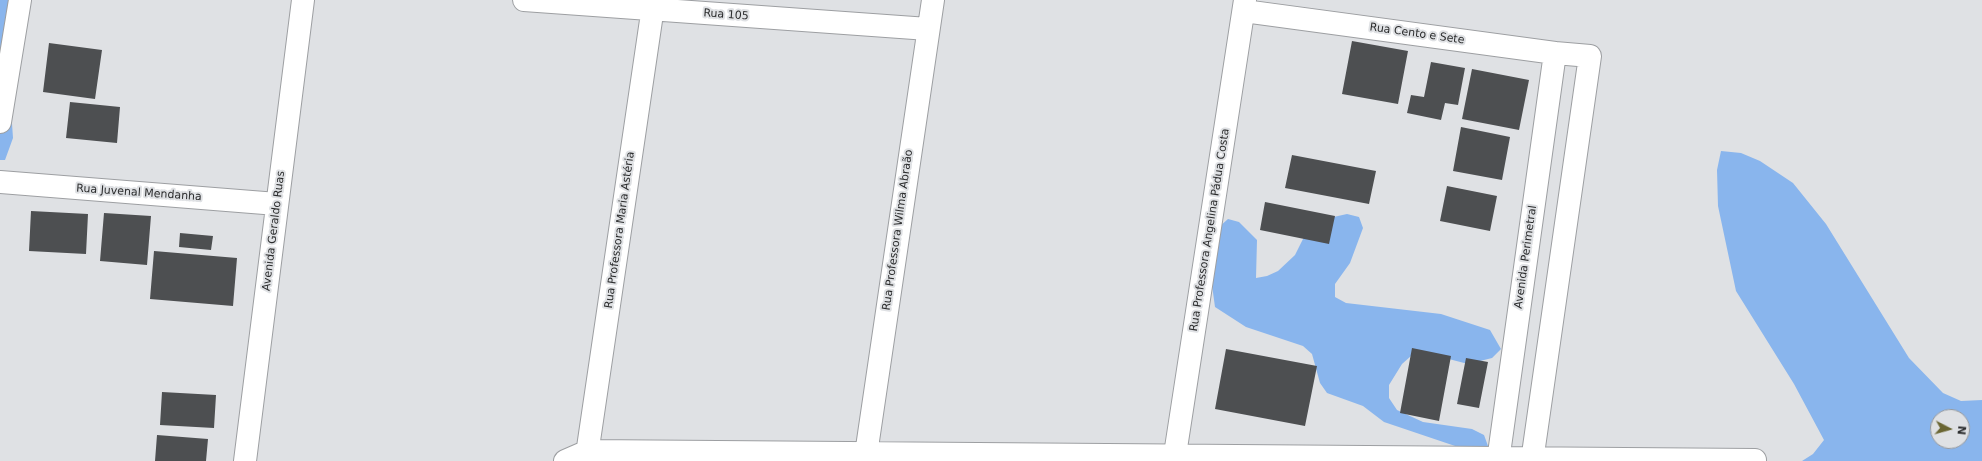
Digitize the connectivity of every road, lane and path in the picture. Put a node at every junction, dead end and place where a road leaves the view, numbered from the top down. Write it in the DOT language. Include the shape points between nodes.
graph roads {
  1 [pos="20,0"];
  2 [pos="303,0"];
  3 [pos="524,0"];
  4 [pos="932,0"];
  5 [pos="653,5"];
  6 [pos="1245,5"];
  7 [pos="928,29"];
  8 [pos="1555,53"];
  9 [pos="0,122"];
  10 [pos="0,182"];
  11 [pos="277,204"];
  12 [pos="587,456"];
  13 [pos="865,457"];
  14 [pos="1174,458"];
  15 [pos="1342,459"];
  16 [pos="1498,459"];
  17 [pos="1532,459"];
  18 [pos="1755,460"];
  19 [pos="244,461"];
  20 [pos="565,461"];
  1 -- 9 [label="street"];
  2 -- 11 [label="street, Avenida Geraldo Ruas"];
  3 -- 5 [label="street, Rua 105"];
  4 -- 7 [label="street, Rua Professora Wilma Abraão"];
  5 -- 7 [label="street, Rua 105"];
  5 -- 12 [label="street, Rua Professora Maria Astéria"];
  6 -- 8 [label="street, Rua Cento e Sete"];
  6 -- 14 [label="street, Rua Professora Angelina Pádua Costa"];
  7 -- 13 [label="street, Rua Professora Wilma Abraão"];
  8 -- 16 [label="street, Avenida Perimetral"];
  8 -- 17 [label="street, Rua Cento e Sete" via="1590,56"];
  10 -- 11 [label="street, Rua Juvenal Mendanha"];
  11 -- 19 [label="street, Avenida Geraldo Ruas"];
  12 -- 13 [label="street"];
  12 -- 20 [label="street"];
  13 -- 14 [label="street"];
  14 -- 15 [label="street"];
  15 -- 16 [label="street"];
  16 -- 17 [label="street"];
  17 -- 18 [label="street"];
}
